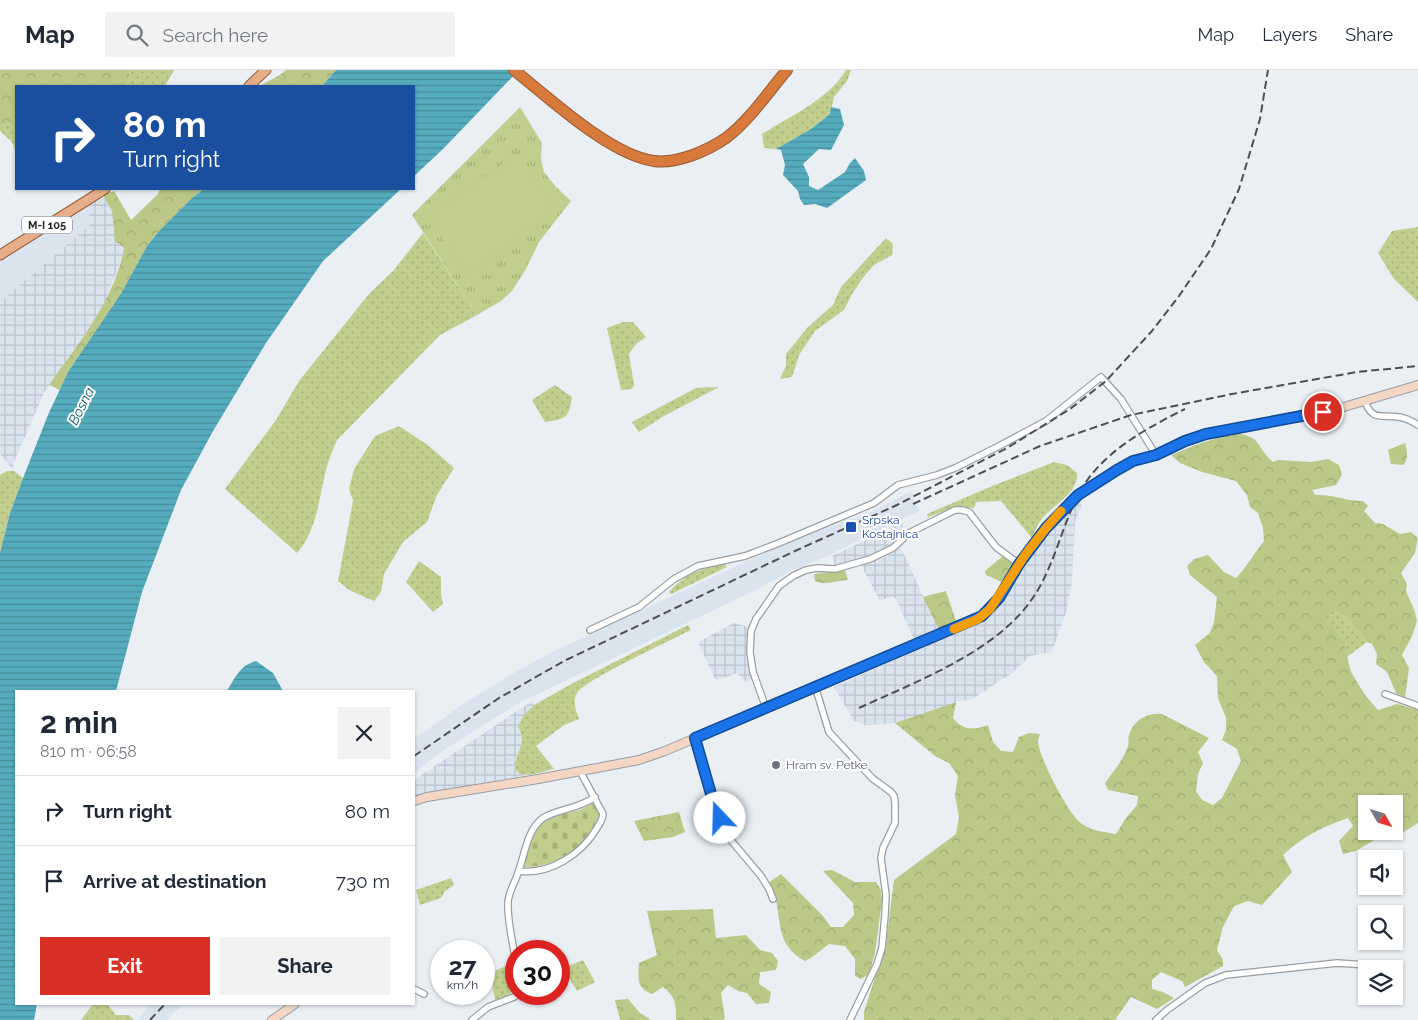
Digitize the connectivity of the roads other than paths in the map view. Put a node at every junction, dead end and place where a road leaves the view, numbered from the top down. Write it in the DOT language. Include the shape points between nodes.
graph roads {
  1 [pos="266,70"];
  2 [pos="514,70"];
  3 [pos="788,70"];
  4 [pos="249,85"];
  5 [pos="103,190"];
  6 [pos="0,255"];
  7 [pos="1418,385"];
  8 [pos="1366,401"];
  9 [pos="1418,424"];
  10 [pos="1156,455"];
  11 [pos="1019,564"];
  12 [pos="590,630"];
  13 [pos="816,686"];
  14 [pos="1385,694"];
  15 [pos="1418,706"];
  16 [pos="766,708"];
  17 [pos="695,738"];
  18 [pos="580,771"];
  19 [pos="596,798"];
  20 [pos="415,801"];
  21 [pos="519,871"];
  22 [pos="773,899"];
  23 [pos="513,940"];
  24 [pos="1358,964"];
  25 [pos="415,990"];
  26 [pos="424,994"];
  27 [pos="505,1000"];
  28 [pos="294,1005"];
  29 [pos="272,1020"];
  30 [pos="472,1020"];
  31 [pos="850,1020"];
  32 [pos="1156,1020"];
  1 -- 4 [label="main road"];
  2 -- 3 [label="highway" via="606,141 637,157 656,161 678,159 725,138"];
  5 -- 6 [label="main road, M-I 105"];
  7 -- 8 [label="main road"];
  8 -- 9 [label="street" via="1368,409 1378,416 1399,417"];
  8 -- 10 [label="main road" via="1206,434"];
  10 -- 11 [label="main road" via="1125,465 1078,495 1046,528"];
  10 -- 12 [label="street" via="1120,399 1101,377 1046,421 990,451 937,475 898,484 874,503 779,543 745,556 698,566 674,579 640,607"];
  11 -- 13 [label="main road" via="999,598 982,616"];
  11 -- 16 [label="street" via="996,547 969,512 955,510 917,528 893,548 870,559 835,568 806,570 793,576 770,597 751,631 753,672"];
  13 -- 16 [label="main road"];
  13 -- 31 [label="street" via="829,732 872,778 891,792 895,804 895,823 881,858 886,895 882,948"];
  14 -- 15 [label="street"];
  16 -- 17 [label="main road"];
  17 -- 18 [label="main road" via="639,760"];
  17 -- 22 [label="street" via="711,794 729,838 760,876"];
  18 -- 19 [label="street"];
  18 -- 20 [label="main road"];
  19 -- 21 [label="street" via="539,821 528,841"];
  19 -- 21 [label="street" via="603,818 581,849 533,873"];
  21 -- 23 [label="street" via="508,902"];
  24 -- 32 [label="street" via="1337,963 1226,975 1205,983"];
  25 -- 26 [label="street"];
  27 -- 30 [label="street" via="488,1007"];
  28 -- 29 [label="main road"];
}
